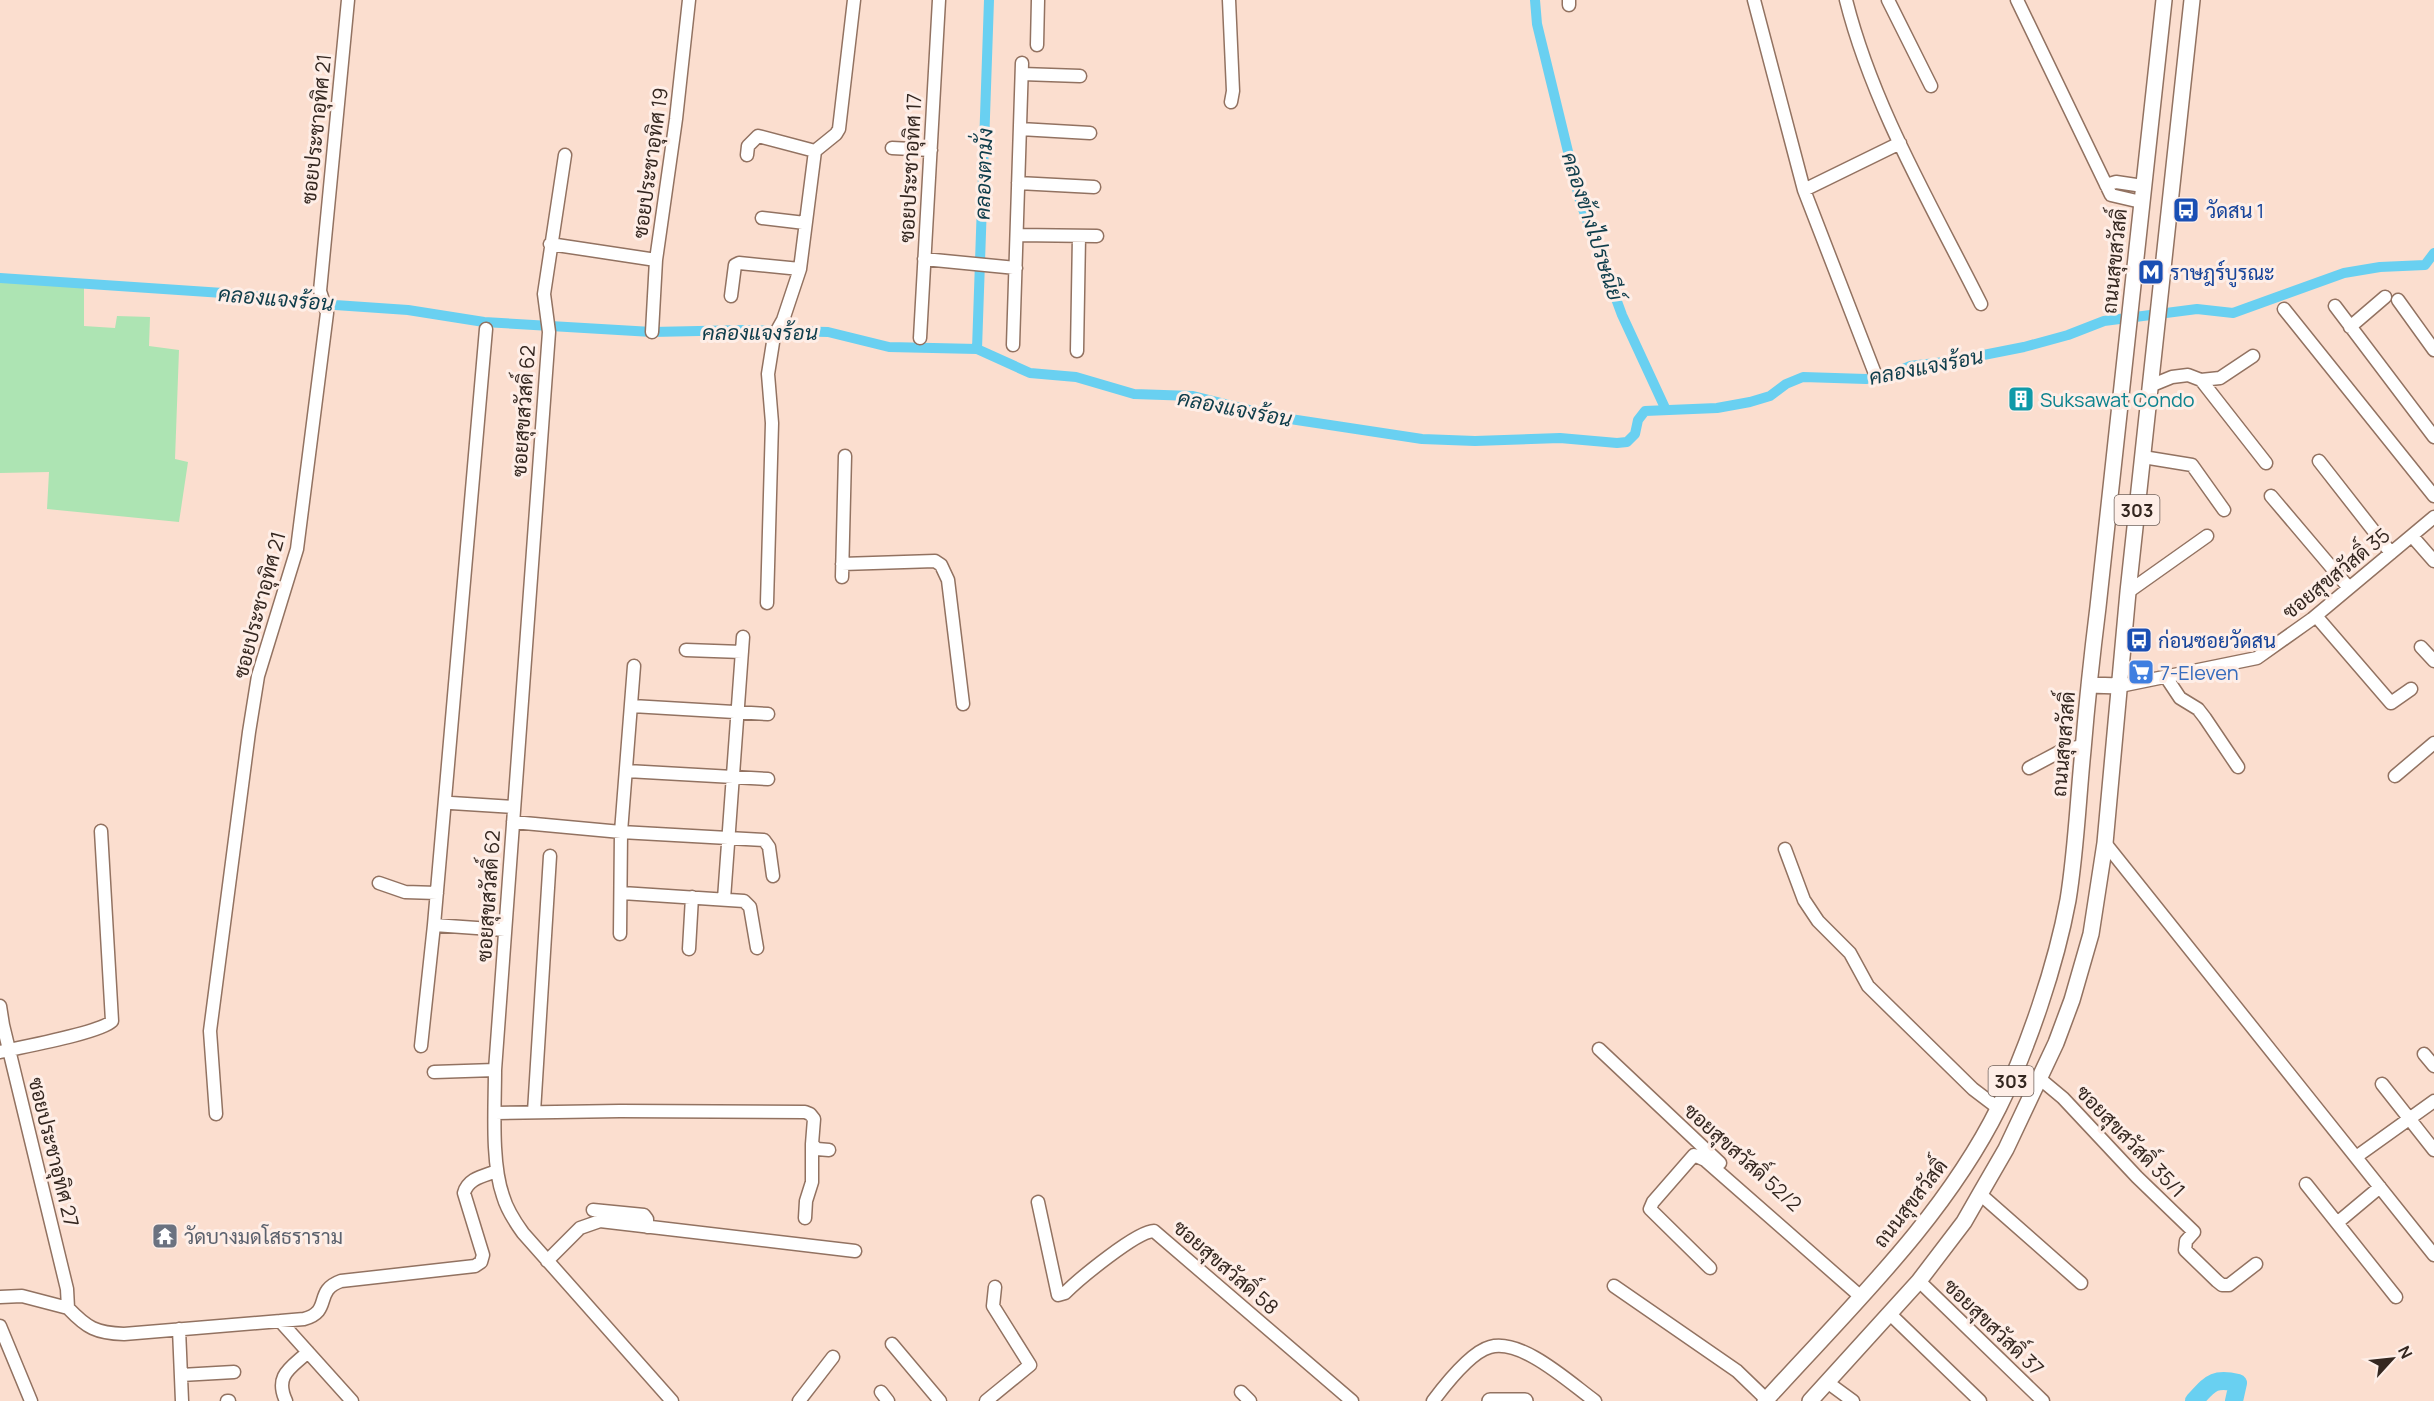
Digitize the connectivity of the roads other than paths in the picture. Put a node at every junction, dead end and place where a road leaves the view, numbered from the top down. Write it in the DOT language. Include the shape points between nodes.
graph roads {
  1 [pos="348,0"];
  2 [pos="689,0"];
  3 [pos="854,0"];
  4 [pos="939,0"];
  5 [pos="1038,0"];
  6 [pos="1229,0"];
  7 [pos="1754,0"];
  8 [pos="1846,0"];
  9 [pos="1888,0"];
  10 [pos="2017,0"];
  11 [pos="2164,0"];
  12 [pos="2192,0"];
  13 [pos="1037,45"];
  14 [pos="1080,76"];
  15 [pos="1931,87"];
  16 [pos="1231,102"];
  17 [pos="1020,129"];
  18 [pos="1090,133"];
  19 [pos="1900,143"];
  20 [pos="892,148"];
  21 [pos="931,150"];
  22 [pos="816,151"];
  23 [pos="565,155"];
  24 [pos="747,155"];
  25 [pos="1018,183"];
  26 [pos="2106,185"];
  27 [pos="2143,186"];
  28 [pos="1094,187"];
  29 [pos="1804,190"];
  30 [pos="2141,202"];
  31 [pos="762,218"];
  32 [pos="805,223"];
  33 [pos="1017,235"];
  34 [pos="1079,236"];
  35 [pos="1097,237"];
  36 [pos="550,244"];
  37 [pos="924,259"];
  38 [pos="657,260"];
  39 [pos="1016,268"];
  40 [pos="800,269"];
  41 [pos="730,296"];
  42 [pos="1981,304"];
  43 [pos="2335,306"];
  44 [pos="2284,309"];
  45 [pos="2350,327"];
  46 [pos="486,329"];
  47 [pos="652,332"];
  48 [pos="920,338"];
  49 [pos="1013,345"];
  50 [pos="2434,350"];
  51 [pos="1077,351"];
  52 [pos="2253,356"];
  53 [pos="1874,371"];
  54 [pos="2201,380"];
  55 [pos="2150,386"];
  56 [pos="2434,437"];
  57 [pos="845,456"];
  58 [pos="2143,457"];
  59 [pos="2319,461"];
  60 [pos="2266,462"];
  61 [pos="2271,496"];
  62 [pos="2434,496"];
  63 [pos="2224,510"];
  64 [pos="2434,517"];
  65 [pos="2207,536"];
  66 [pos="2412,536"];
  67 [pos="2391,553"];
  68 [pos="2434,561"];
  69 [pos="842,564"];
  70 [pos="842,578"];
  71 [pos="2349,588"];
  72 [pos="2128,592"];
  73 [pos="767,603"];
  74 [pos="2316,616"];
  75 [pos="742,638"];
  76 [pos="2421,647"];
  77 [pos="686,650"];
  78 [pos="742,652"];
  79 [pos="2434,661"];
  80 [pos="633,666"];
  81 [pos="2166,677"];
  82 [pos="2089,685"];
  83 [pos="2120,686"];
  84 [pos="2411,689"];
  85 [pos="963,704"];
  86 [pos="632,706"];
  87 [pos="738,713"];
  88 [pos="768,714"];
  89 [pos="2434,743"];
  90 [pos="2083,746"];
  91 [pos="2238,767"];
  92 [pos="2029,768"];
  93 [pos="627,771"];
  94 [pos="2395,776"];
  95 [pos="733,777"];
  96 [pos="768,779"];
  97 [pos="451,803"];
  98 [pos="514,807"];
  99 [pos="513,822"];
  100 [pos="101,831"];
  101 [pos="621,832"];
  102 [pos="729,839"];
  103 [pos="2105,843"];
  104 [pos="1785,849"];
  105 [pos="550,856"];
  106 [pos="773,876"];
  107 [pos="379,883"];
  108 [pos="436,893"];
  109 [pos="622,893"];
  110 [pos="692,897"];
  111 [pos="724,899"];
  112 [pos="434,925"];
  113 [pos="505,930"];
  114 [pos="620,934"];
  115 [pos="758,948"];
  116 [pos="689,949"];
  117 [pos="0,1006"];
  118 [pos="421,1046"];
  119 [pos="1599,1049"];
  120 [pos="4,1051"];
  121 [pos="2424,1053"];
  122 [pos="2434,1066"];
  123 [pos="495,1070"];
  124 [pos="434,1072"];
  125 [pos="2039,1078"];
  126 [pos="2382,1084"];
  127 [pos="2434,1101"];
  128 [pos="1998,1108"];
  129 [pos="534,1112"];
  130 [pos="495,1113"];
  131 [pos="216,1114"];
  132 [pos="2409,1119"];
  133 [pos="812,1144"];
  134 [pos="829,1150"];
  135 [pos="2434,1150"];
  136 [pos="2356,1157"];
  137 [pos="497,1172"];
  138 [pos="2306,1185"];
  139 [pos="2379,1187"];
  140 [pos="1980,1194"];
  141 [pos="1038,1202"];
  142 [pos="593,1210"];
  143 [pos="806,1218"];
  144 [pos="2337,1223"];
  145 [pos="647,1227"];
  146 [pos="855,1251"];
  147 [pos="2434,1255"];
  148 [pos="547,1260"];
  149 [pos="2256,1264"];
  150 [pos="1710,1268"];
  151 [pos="1919,1281"];
  152 [pos="2081,1283"];
  153 [pos="1614,1286"];
  154 [pos="995,1287"];
  155 [pos="1862,1294"];
  156 [pos="2396,1297"];
  157 [pos="0,1298"];
  158 [pos="68,1308"];
  159 [pos="1890,1314"];
  160 [pos="280,1321"];
  161 [pos="0,1326"];
  162 [pos="179,1329"];
  163 [pos="892,1344"];
  164 [pos="308,1352"];
  165 [pos="833,1357"];
  166 [pos="234,1372"];
  167 [pos="181,1375"];
  168 [pos="1827,1382"];
  169 [pos="1241,1392"];
  170 [pos="1765,1400"];
  171 [pos="31,1401"];
  172 [pos="182,1401"];
  173 [pos="286,1401"];
  174 [pos="352,1401"];
  175 [pos="672,1401"];
  176 [pos="799,1401"];
  177 [pos="940,1401"];
  178 [pos="986,1401"];
  179 [pos="1250,1401"];
  180 [pos="1352,1401"];
  181 [pos="1433,1401"];
  182 [pos="1490,1401"];
  183 [pos="1525,1401"];
  184 [pos="1595,1401"];
  185 [pos="1810,1401"];
  186 [pos="1853,1401"];
  187 [pos="1980,1401"];
  188 [pos="2043,1401"];
  1 -- 131 [label="street, ซอยประชาอุทิศ 21" via="320,291 327,313 297,549 258,676 249,732 210,1030"];
  2 -- 38 [label="street, ซอยประชาอุทิศ 19"];
  3 -- 22 [label="street" via="839,129"];
  4 -- 21 [label="street, ซอยประชาอุทิศ 17"];
  5 -- 13 [label="street"];
  6 -- 16 [label="street"];
  7 -- 29 [label="street"];
  8 -- 19 [label="street" via="1862,53"];
  9 -- 15 [label="street"];
  10 -- 26 [label="street"];
  11 -- 27 [label="main road, ถนนสุขสวัสดิ์ / 303"];
  12 -- 55 [label="main road, 303"];
  14 -- 17 [label="street" via="1022,68"];
  17 -- 18 [label="street"];
  17 -- 25 [label="street"];
  19 -- 29 [label="street"];
  19 -- 42 [label="street"];
  20 -- 21 [label="street"];
  21 -- 37 [label="street, ซอยประชาอุทิศ 17"];
  22 -- 24 [label="street" via="758,136 748,146"];
  22 -- 32 [label="street"];
  23 -- 36 [label="street, ซอยสุขสวัสดิ์ 62"];
  25 -- 28 [label="street"];
  25 -- 33 [label="street"];
  26 -- 27 [label="street" via="2116,182"];
  26 -- 30 [label="street" via="2111,195"];
  27 -- 30 [label="main road, ถนนสุขสวัสดิ์ / 303"];
  29 -- 53 [label="street"];
  30 -- 82 [label="main road, ถนนสุขสวัสดิ์ / 303"];
  31 -- 32 [label="street"];
  32 -- 40 [label="street"];
  33 -- 34 [label="street"];
  33 -- 39 [label="street"];
  34 -- 35 [label="street"];
  34 -- 51 [label="street"];
  36 -- 38 [label="street"];
  36 -- 98 [label="street, ซอยสุขสวัสดิ์ 62" via="544,294 549,332"];
  37 -- 39 [label="street"];
  37 -- 48 [label="street, ซอยประชาอุทิศ 17"];
  38 -- 47 [label="street, ซอยประชาอุทิศ 19"];
  39 -- 49 [label="street"];
  40 -- 41 [label="street" via="739,263 734,268"];
  40 -- 73 [label="street" via="774,336 768,375 772,423"];
  43 -- 45 [label="street"];
  44 -- 62 [label="street"];
  45 -- 50 [label="street" via="2391,299"];
  45 -- 56 [label="street"];
  46 -- 108 [label="street"];
  52 -- 54 [label="street" via="2220,378"];
  54 -- 55 [label="street" via="2188,375"];
  54 -- 60 [label="street"];
  55 -- 58 [label="main road, 303"];
  57 -- 69 [label="street"];
  58 -- 63 [label="street" via="2192,465"];
  58 -- 72 [label="main road, 303"];
  59 -- 67 [label="street"];
  61 -- 71 [label="street"];
  64 -- 66 [label="street, ซอยสุขสวัสดิ์ 35"];
  65 -- 72 [label="street"];
  66 -- 67 [label="street, ซอยสุขสวัสดิ์ 35"];
  66 -- 68 [label="street"];
  67 -- 71 [label="street, ซอยสุขสวัสดิ์ 35"];
  69 -- 70 [label="street"];
  69 -- 85 [label="street" via="935,561 941,565 948,580"];
  71 -- 74 [label="street, ซอยสุขสวัสดิ์ 35"];
  72 -- 83 [label="main road, 303"];
  74 -- 81 [label="street, ซอยสุขสวัสดิ์ 35" via="2257,658"];
  74 -- 84 [label="street" via="2391,703"];
  75 -- 78 [label="street"];
  76 -- 79 [label="street"];
  77 -- 78 [label="street"];
  78 -- 87 [label="street"];
  80 -- 86 [label="street"];
  81 -- 83 [label="street, ซอยสุขสวัสดิ์ 35"];
  81 -- 91 [label="street" via="2180,698 2198,709"];
  82 -- 83 [label="main road"];
  82 -- 90 [label="main road, ถนนสุขสวัสดิ์ / 303"];
  83 -- 103 [label="main road, 303"];
  86 -- 87 [label="street"];
  86 -- 93 [label="street"];
  87 -- 88 [label="street"];
  87 -- 95 [label="street"];
  89 -- 94 [label="street"];
  90 -- 92 [label="street" via="2063,750"];
  90 -- 128 [label="main road, ถนนสุขสวัสดิ์ / 303" via="2070,878 2058,944"];
  93 -- 95 [label="street"];
  93 -- 101 [label="street"];
  95 -- 96 [label="street"];
  95 -- 102 [label="street"];
  97 -- 98 [label="street"];
  98 -- 99 [label="street, ซอยสุขสวัสดิ์ 62"];
  99 -- 101 [label="street"];
  99 -- 113 [label="street, ซอยสุขสวัสดิ์ 62"];
  100 -- 120 [label="street" via="112,1021 66,1037"];
  101 -- 102 [label="street"];
  101 -- 109 [label="street"];
  102 -- 106 [label="street" via="764,840"];
  102 -- 111 [label="street"];
  103 -- 125 [label="main road, 303" via="2091,934 2072,1000"];
  103 -- 136 [label="street"];
  104 -- 128 [label="street" via="1804,900 1818,921 1850,953 1868,986"];
  105 -- 129 [label="street"];
  107 -- 108 [label="street" via="405,892"];
  108 -- 112 [label="street"];
  109 -- 110 [label="street"];
  109 -- 114 [label="street"];
  110 -- 111 [label="street"];
  110 -- 116 [label="street"];
  111 -- 115 [label="street" via="748,902"];
  112 -- 113 [label="street"];
  112 -- 118 [label="street"];
  113 -- 123 [label="street, ซอยสุขสวัสดิ์ 62"];
  117 -- 120 [label="street, ซอยประชาอุทิศ 27"];
  119 -- 155 [label="street, ซอยสุขสวัสดิ์ 52/2"];
  120 -- 158 [label="street, ซอยประชาอุทิศ 27" via="67,1289"];
  121 -- 122 [label="street"];
  123 -- 124 [label="street"];
  123 -- 130 [label="street, ซอยสุขสวัสดิ์ 62"];
  125 -- 140 [label="main road, 303"];
  125 -- 149 [label="street, ซอยสุขสวัสดิ์ 35/1" via="2194,1232 2186,1241 2185,1250 2222,1285 2229,1285"];
  126 -- 132 [label="street"];
  127 -- 132 [label="street"];
  128 -- 155 [label="main road, ถนนสุขสวัสดิ์ / 303" via="1950,1190"];
  129 -- 130 [label="street"];
  129 -- 133 [label="street" via="806,1112 814,1119"];
  130 -- 137 [label="street, ซอยสุขสวัสดิ์ 62"];
  132 -- 135 [label="street"];
  132 -- 136 [label="street"];
  133 -- 134 [label="street" via="817,1149"];
  133 -- 143 [label="street" via="812,1182"];
  136 -- 139 [label="street"];
  137 -- 148 [label="street, ซอยสุขสวัสดิ์ 62" via="512,1218"];
  137 -- 160 [label="street" via="474,1179 466,1185 464,1193 483,1255 481,1262 475,1266 341,1281 326,1289 316,1316"];
  138 -- 144 [label="street"];
  139 -- 144 [label="street"];
  139 -- 147 [label="street"];
  140 -- 151 [label="main road, 303"];
  140 -- 152 [label="street"];
  141 -- 180 [label="street, ซอยสุขสวัสดิ์ 58" via="1058,1294 1065,1293 1144,1233 1154,1231"];
  142 -- 145 [label="street" via="644,1215"];
  144 -- 156 [label="street"];
  145 -- 146 [label="street"];
  145 -- 148 [label="street" via="590,1223"];
  148 -- 175 [label="street, ซอยสุขสวัสดิ์ 62"];
  150 -- 155 [label="street" via="1650,1209 1694,1155 1705,1160"];
  151 -- 159 [label="main road, 303"];
  151 -- 188 [label="street, ซอยสุขสวัสดิ์ 37"];
  153 -- 170 [label="street" via="1737,1371"];
  154 -- 178 [label="street" via="993,1306 1030,1365"];
  155 -- 170 [label="main road, ถนนสุขสวัสดิ์ / 303"];
  157 -- 158 [label="street" via="22,1296"];
  158 -- 162 [label="street" via="90,1328 104,1333"];
  159 -- 168 [label="main road, 303"];
  159 -- 187 [label="street"];
  160 -- 162 [label="street"];
  160 -- 164 [label="street"];
  161 -- 171 [label="street"];
  162 -- 167 [label="street"];
  163 -- 177 [label="street"];
  164 -- 173 [label="street" via="283,1376"];
  164 -- 174 [label="street"];
  165 -- 176 [label="street"];
  166 -- 167 [label="street"];
  167 -- 172 [label="street"];
  168 -- 185 [label="main road, 303"];
  168 -- 186 [label="street"];
  169 -- 179 [label="street"];
  181 -- 184 [label="street" via="1478,1353 1497,1346 1544,1363"];
  182 -- 183 [label="main road"];
}
